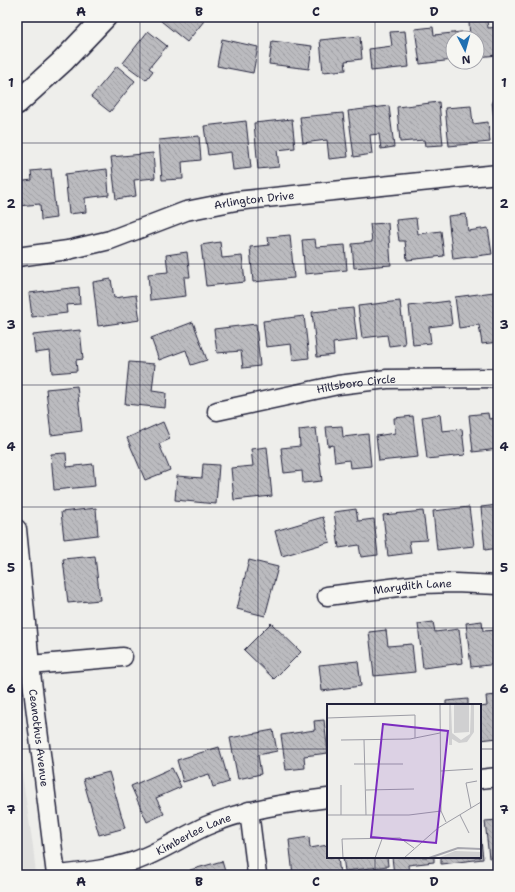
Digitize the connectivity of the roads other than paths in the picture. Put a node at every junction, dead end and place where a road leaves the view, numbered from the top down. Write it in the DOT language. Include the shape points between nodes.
graph roads {
  1 [pos="105,17"];
  2 [pos="17,103"];
  3 [pos="498,174"];
  4 [pos="17,257"];
  5 [pos="498,378"];
  6 [pos="217,411"];
  7 [pos="17,529"];
  8 [pos="20,571"];
  9 [pos="498,585"];
  10 [pos="326,596"];
  11 [pos="123,657"];
  12 [pos="30,665"];
  13 [pos="498,776"];
  14 [pos="481,779"];
  15 [pos="327,798"];
  16 [pos="249,811"];
  17 [pos="56,875"];
  18 [pos="60,875"];
  19 [pos="257,875"];
  1 -- 2 [label="street" via="63,61"];
  3 -- 4 [label="street, Arlington Drive" via="236,201 186,211 110,240 68,250"];
  5 -- 6 [label="street, Hillsboro Circle" via="387,379 338,385"];
  7 -- 8 [label="street, Ceanothus Avenue"];
  8 -- 12 [label="street, Ceanothus Avenue"];
  9 -- 10 [label="street, Marydith Lane" via="422,584"];
  11 -- 12 [label="street"];
  12 -- 17 [label="street, Ceanothus Avenue"];
  13 -- 14 [label="street"];
  15 -- 16 [label="street, Kimberlee Lane"];
  16 -- 18 [label="street, Kimberlee Lane" via="206,826 135,861 98,870"];
  16 -- 19 [label="street"];
}
